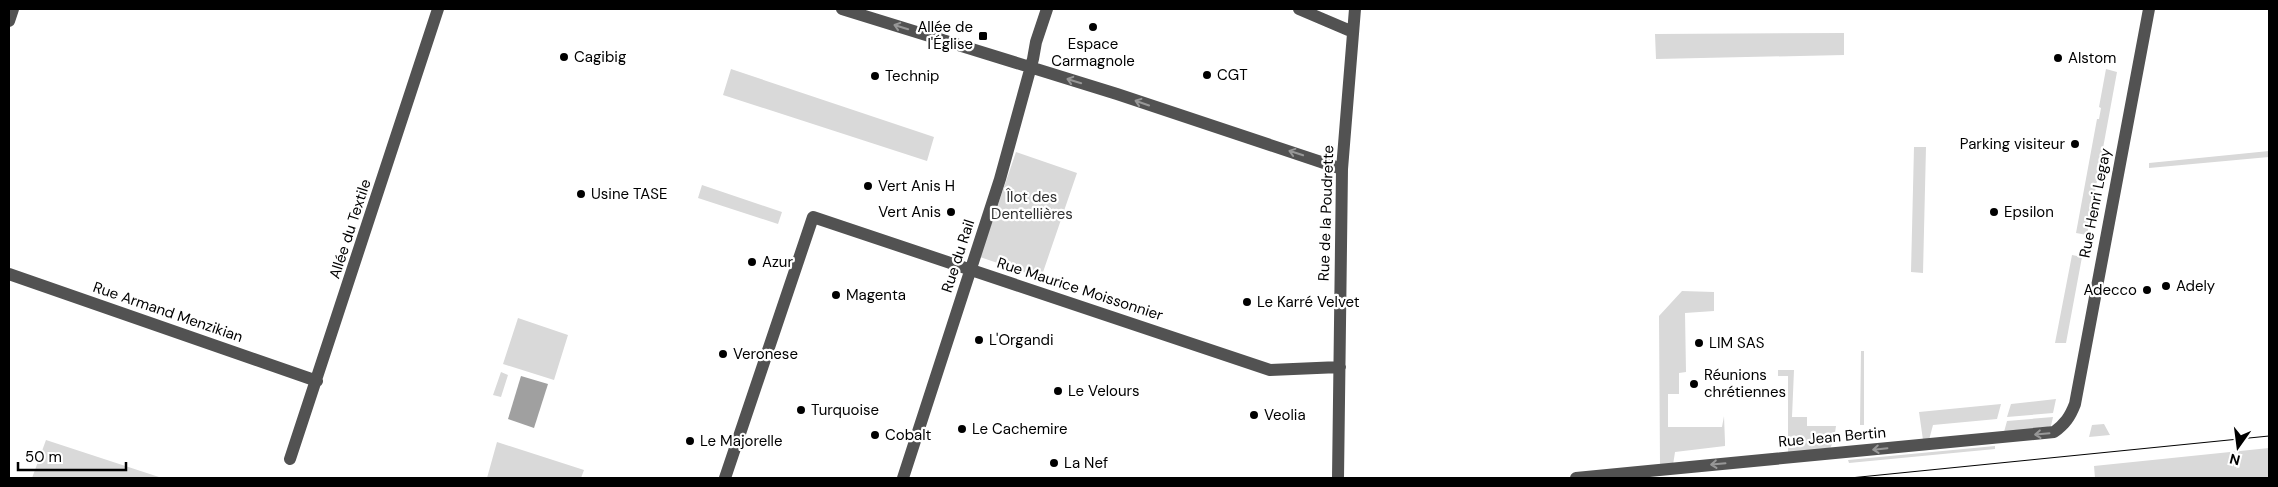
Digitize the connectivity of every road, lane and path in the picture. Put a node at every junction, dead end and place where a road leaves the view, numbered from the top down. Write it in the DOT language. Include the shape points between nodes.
graph roads {
  1 [pos="13,9"];
  2 [pos="438,9"];
  3 [pos="842,9"];
  4 [pos="1047,9"];
  5 [pos="1298,9"];
  6 [pos="1355,9"];
  7 [pos="2149,9"];
  8 [pos="9,21"];
  9 [pos="1353,32"];
  10 [pos="1031,68"];
  11 [pos="1342,169"];
  12 [pos="971,270"];
  13 [pos="9,274"];
  14 [pos="1340,367"];
  15 [pos="317,380"];
  16 [pos="2075,404"];
  17 [pos="290,458"];
  18 [pos="725,478"];
  19 [pos="903,478"];
  20 [pos="1338,478"];
  21 [pos="1576,478"];
  1 -- 8 [label="street"];
  2 -- 15 [label="street, Allée du Textile"];
  10 -- 3 [label="street, one-way"];
  4 -- 10 [label="street, Rue du Rail"];
  5 -- 9 [label="street"];
  6 -- 9 [label="street, Rue de la Poudrette"];
  7 -- 16 [label="street, Rue Henri Legay"];
  9 -- 11 [label="street, Rue de la Poudrette"];
  11 -- 10 [label="street, one-way"];
  10 -- 12 [label="street, Rue du Rail"];
  11 -- 14 [label="street, Rue de la Poudrette"];
  12 -- 14 [label="street, Rue Maurice Moissonnier" via="1270,370"];
  12 -- 18 [label="street, Rue Maurice Moissonnier" via="813,217"];
  12 -- 19 [label="street, Rue du Rail"];
  13 -- 15 [label="street, Rue Armand Menzikian"];
  14 -- 20 [label="street, Rue de la Poudrette"];
  15 -- 17 [label="street, Allée du Textile"];
  16 -- 21 [label="street, Rue Jean Bertin, one-way" via="2070,418 2054,432"];
}
